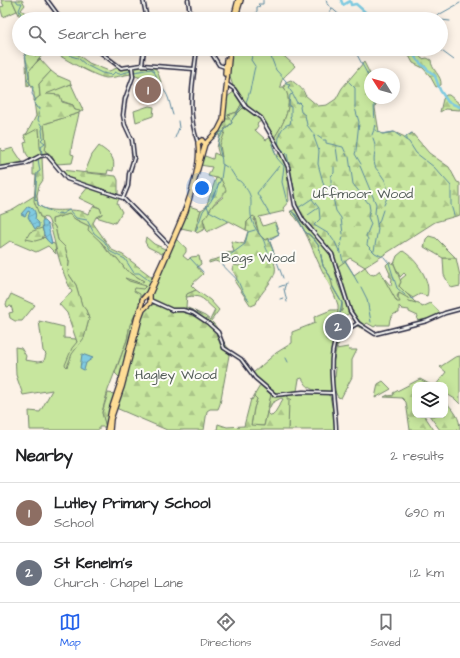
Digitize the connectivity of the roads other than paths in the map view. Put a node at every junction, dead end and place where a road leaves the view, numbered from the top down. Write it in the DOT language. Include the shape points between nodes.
graph roads {
  1 [pos="47,0"];
  2 [pos="143,0"];
  3 [pos="188,0"];
  4 [pos="240,0"];
  5 [pos="56,12"];
  6 [pos="145,12"];
  7 [pos="190,12"];
  8 [pos="236,12"];
  9 [pos="106,56"];
  10 [pos="143,56"];
  11 [pos="196,56"];
  12 [pos="213,56"];
  13 [pos="227,56"];
  14 [pos="229,56"];
  15 [pos="142,65"];
  16 [pos="224,66"];
  17 [pos="132,67"];
  18 [pos="194,69"];
  19 [pos="227,87"];
  20 [pos="200,142"];
  21 [pos="205,145"];
  22 [pos="0,168"];
  23 [pos="123,198"];
  24 [pos="170,243"];
  25 [pos="144,297"];
  26 [pos="150,302"];
  27 [pos="142,303"];
  28 [pos="460,309"];
  29 [pos="359,324"];
  30 [pos="332,393"];
  31 [pos="109,430"];
  32 [pos="336,430"];
  1 -- 5 [label="street"];
  2 -- 6 [label="street"];
  3 -- 7 [label="street"];
  4 -- 8 [label="highway"];
  9 -- 17 [label="street" via="119,67"];
  10 -- 15 [label="street"];
  11 -- 18 [label="street"];
  12 -- 16 [label="street" via="219,65"];
  13 -- 16 [label="highway"];
  14 -- 19 [label="highway"];
  15 -- 17 [label="street"];
  15 -- 18 [label="street"];
  16 -- 20 [label="highway" via="221,121 214,131"];
  17 -- 23 [label="street" via="133,77 123,115 132,140 134,158"];
  18 -- 20 [label="street" via="190,113 195,136"];
  19 -- 21 [label="highway" via="222,124"];
  19 -- 29 [label="street" via="234,89 246,106 261,118 282,154 288,167 295,205 332,254 349,307"];
  20 -- 21 [label="highway"];
  20 -- 21 [label="highway" via="201,147"];
  20 -- 24 [label="highway" via="192,186 182,218"];
  21 -- 26 [label="highway" via="186,211 150,294"];
  22 -- 23 [label="street" via="25,164 47,155 67,179"];
  23 -- 24 [label="street"];
  24 -- 25 [label="highway"];
  25 -- 26 [label="highway"];
  25 -- 27 [label="highway"];
  26 -- 27 [label="highway"];
  26 -- 30 [label="street" via="172,310 193,312 208,323 218,332 224,348 241,359 255,378 274,395"];
  26 -- 31 [label="highway" via="140,318"];
  27 -- 31 [label="highway" via="111,410"];
  28 -- 29 [label="street" via="427,321 375,334"];
  29 -- 30 [label="street" via="346,329 335,342"];
  30 -- 32 [label="street" via="336,403"];
}
